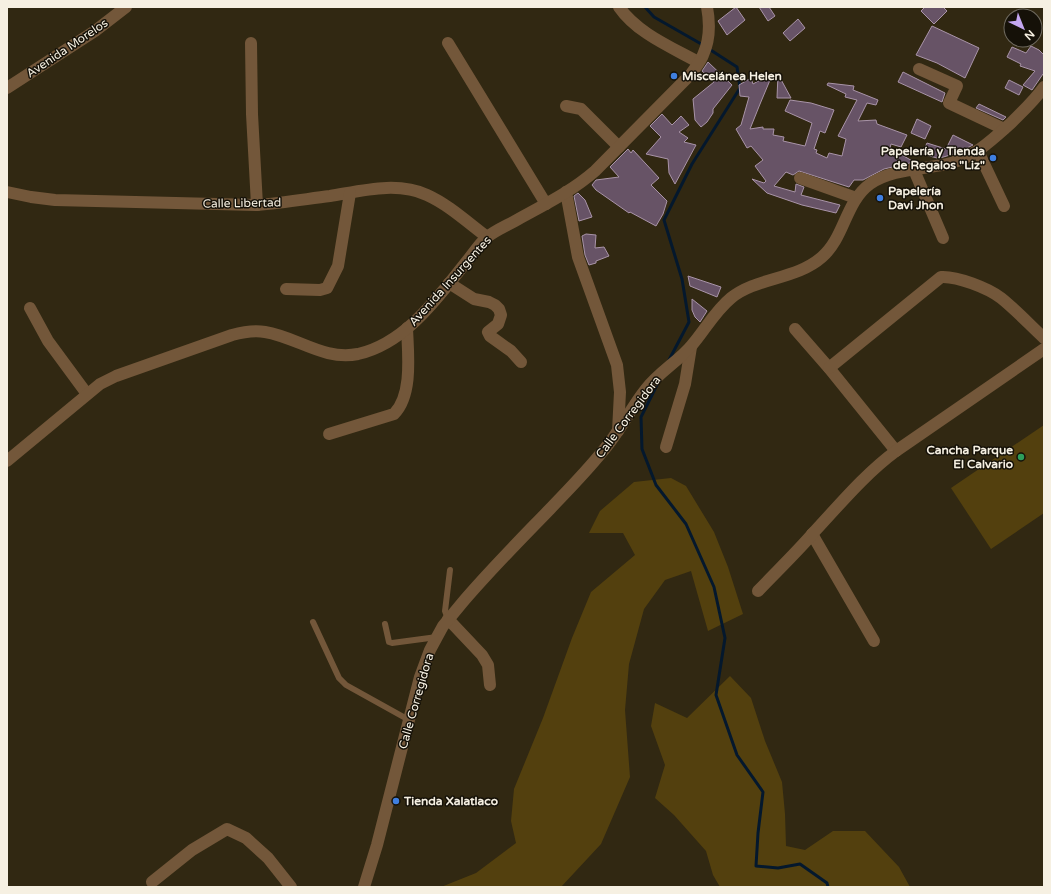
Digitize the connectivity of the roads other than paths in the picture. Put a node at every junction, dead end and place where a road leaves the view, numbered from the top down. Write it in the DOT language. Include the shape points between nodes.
graph roads {
  1 [pos="126,7"];
  2 [pos="619,7"];
  3 [pos="707,7"];
  4 [pos="251,43"];
  5 [pos="448,43"];
  6 [pos="701,59"];
  7 [pos="919,69"];
  8 [pos="1044,87"];
  9 [pos="7,88"];
  10 [pos="566,106"];
  11 [pos="1004,129"];
  12 [pos="619,147"];
  13 [pos="978,151"];
  14 [pos="914,170"];
  15 [pos="800,178"];
  16 [pos="7,192"];
  17 [pos="566,192"];
  18 [pos="350,193"];
  19 [pos="856,198"];
  20 [pos="546,204"];
  21 [pos="258,205"];
  22 [pos="1004,206"];
  23 [pos="487,237"];
  24 [pos="943,238"];
  25 [pos="449,283"];
  26 [pos="286,289"];
  27 [pos="30,308"];
  28 [pos="407,328"];
  29 [pos="795,329"];
  30 [pos="1044,338"];
  31 [pos="691,347"];
  32 [pos="1044,349"];
  33 [pos="521,362"];
  34 [pos="829,368"];
  35 [pos="87,394"];
  36 [pos="618,432"];
  37 [pos="328,434"];
  38 [pos="666,447"];
  39 [pos="896,451"];
  40 [pos="7,462"];
  41 [pos="812,534"];
  42 [pos="450,570"];
  43 [pos="758,591"];
  44 [pos="448,619"];
  45 [pos="313,622"];
  46 [pos="385,624"];
  47 [pos="436,637"];
  48 [pos="874,641"];
  49 [pos="490,685"];
  50 [pos="409,720"];
  51 [pos="152,882"];
  52 [pos="291,887"];
  53 [pos="364,887"];
  1 -- 9 [label="street, Avenida Morelos" via="95,31"];
  2 -- 6 [label="street" via="625,16 653,38"];
  3 -- 6 [label="street, Avenida Insurgentes" via="708,36"];
  4 -- 21 [label="street" via="252,114"];
  5 -- 20 [label="street"];
  6 -- 12 [label="street, Avenida Insurgentes" via="691,74"];
  7 -- 11 [label="street" via="957,86 949,103"];
  8 -- 11 [label="street, Calle Corregidora" via="1032,103"];
  10 -- 12 [label="street" via="581,109"];
  11 -- 13 [label="street, Calle Corregidora"];
  12 -- 17 [label="street, Avenida Insurgentes" via="595,172"];
  13 -- 14 [label="street, Calle Corregidora" via="951,163"];
  13 -- 22 [label="street"];
  14 -- 19 [label="street, Calle Corregidora" via="882,177 870,184"];
  14 -- 24 [label="street"];
  15 -- 19 [label="street"];
  16 -- 21 [label="street, Calle Libertad" via="54,200"];
  17 -- 20 [label="street, Avenida Insurgentes"];
  17 -- 36 [label="street" via="578,258 617,365 620,392"];
  18 -- 21 [label="street, Calle Libertad"];
  18 -- 23 [label="street, Calle Libertad" via="400,188 426,194"];
  18 -- 26 [label="street" via="338,266 327,288"];
  19 -- 31 [label="street, Calle Corregidora" via="840,233 822,257 799,272 743,290 729,299"];
  20 -- 23 [label="street, Avenida Insurgentes"];
  23 -- 25 [label="street, Avenida Insurgentes"];
  25 -- 28 [label="street, Avenida Insurgentes"];
  25 -- 33 [label="street" via="474,299 490,302 499,309 501,316 498,324 488,332"];
  27 -- 35 [label="street" via="48,340"];
  28 -- 35 [label="street, Avenida Insurgentes" via="379,347 358,354 339,356 266,332 250,331 116,376"];
  28 -- 37 [label="street" via="408,379 400,408 394,414"];
  29 -- 34 [label="street"];
  30 -- 34 [label="street" via="1000,297 959,278 948,276 941,277"];
  31 -- 36 [label="street, Calle Corregidora" via="658,376 637,401"];
  31 -- 38 [label="street" via="685,384"];
  32 -- 39 [label="street"];
  34 -- 39 [label="street"];
  35 -- 40 [label="street, Avenida Insurgentes"];
  36 -- 44 [label="street, Calle Corregidora" via="586,471"];
  39 -- 41 [label="street" via="865,476"];
  41 -- 43 [label="street"];
  41 -- 48 [label="street"];
  42 -- 44 [label="lane" via="445,611"];
  44 -- 47 [label="street, Calle Corregidora"];
  44 -- 49 [label="street" via="482,655 488,665"];
  45 -- 50 [label="lane" via="339,678 346,685"];
  46 -- 47 [label="lane" via="389,642 392,643"];
  47 -- 50 [label="street, Calle Corregidora" via="420,678"];
  50 -- 53 [label="street, Calle Corregidora"];
  51 -- 52 [label="street" via="192,850 227,829 246,838 268,858"];
}
